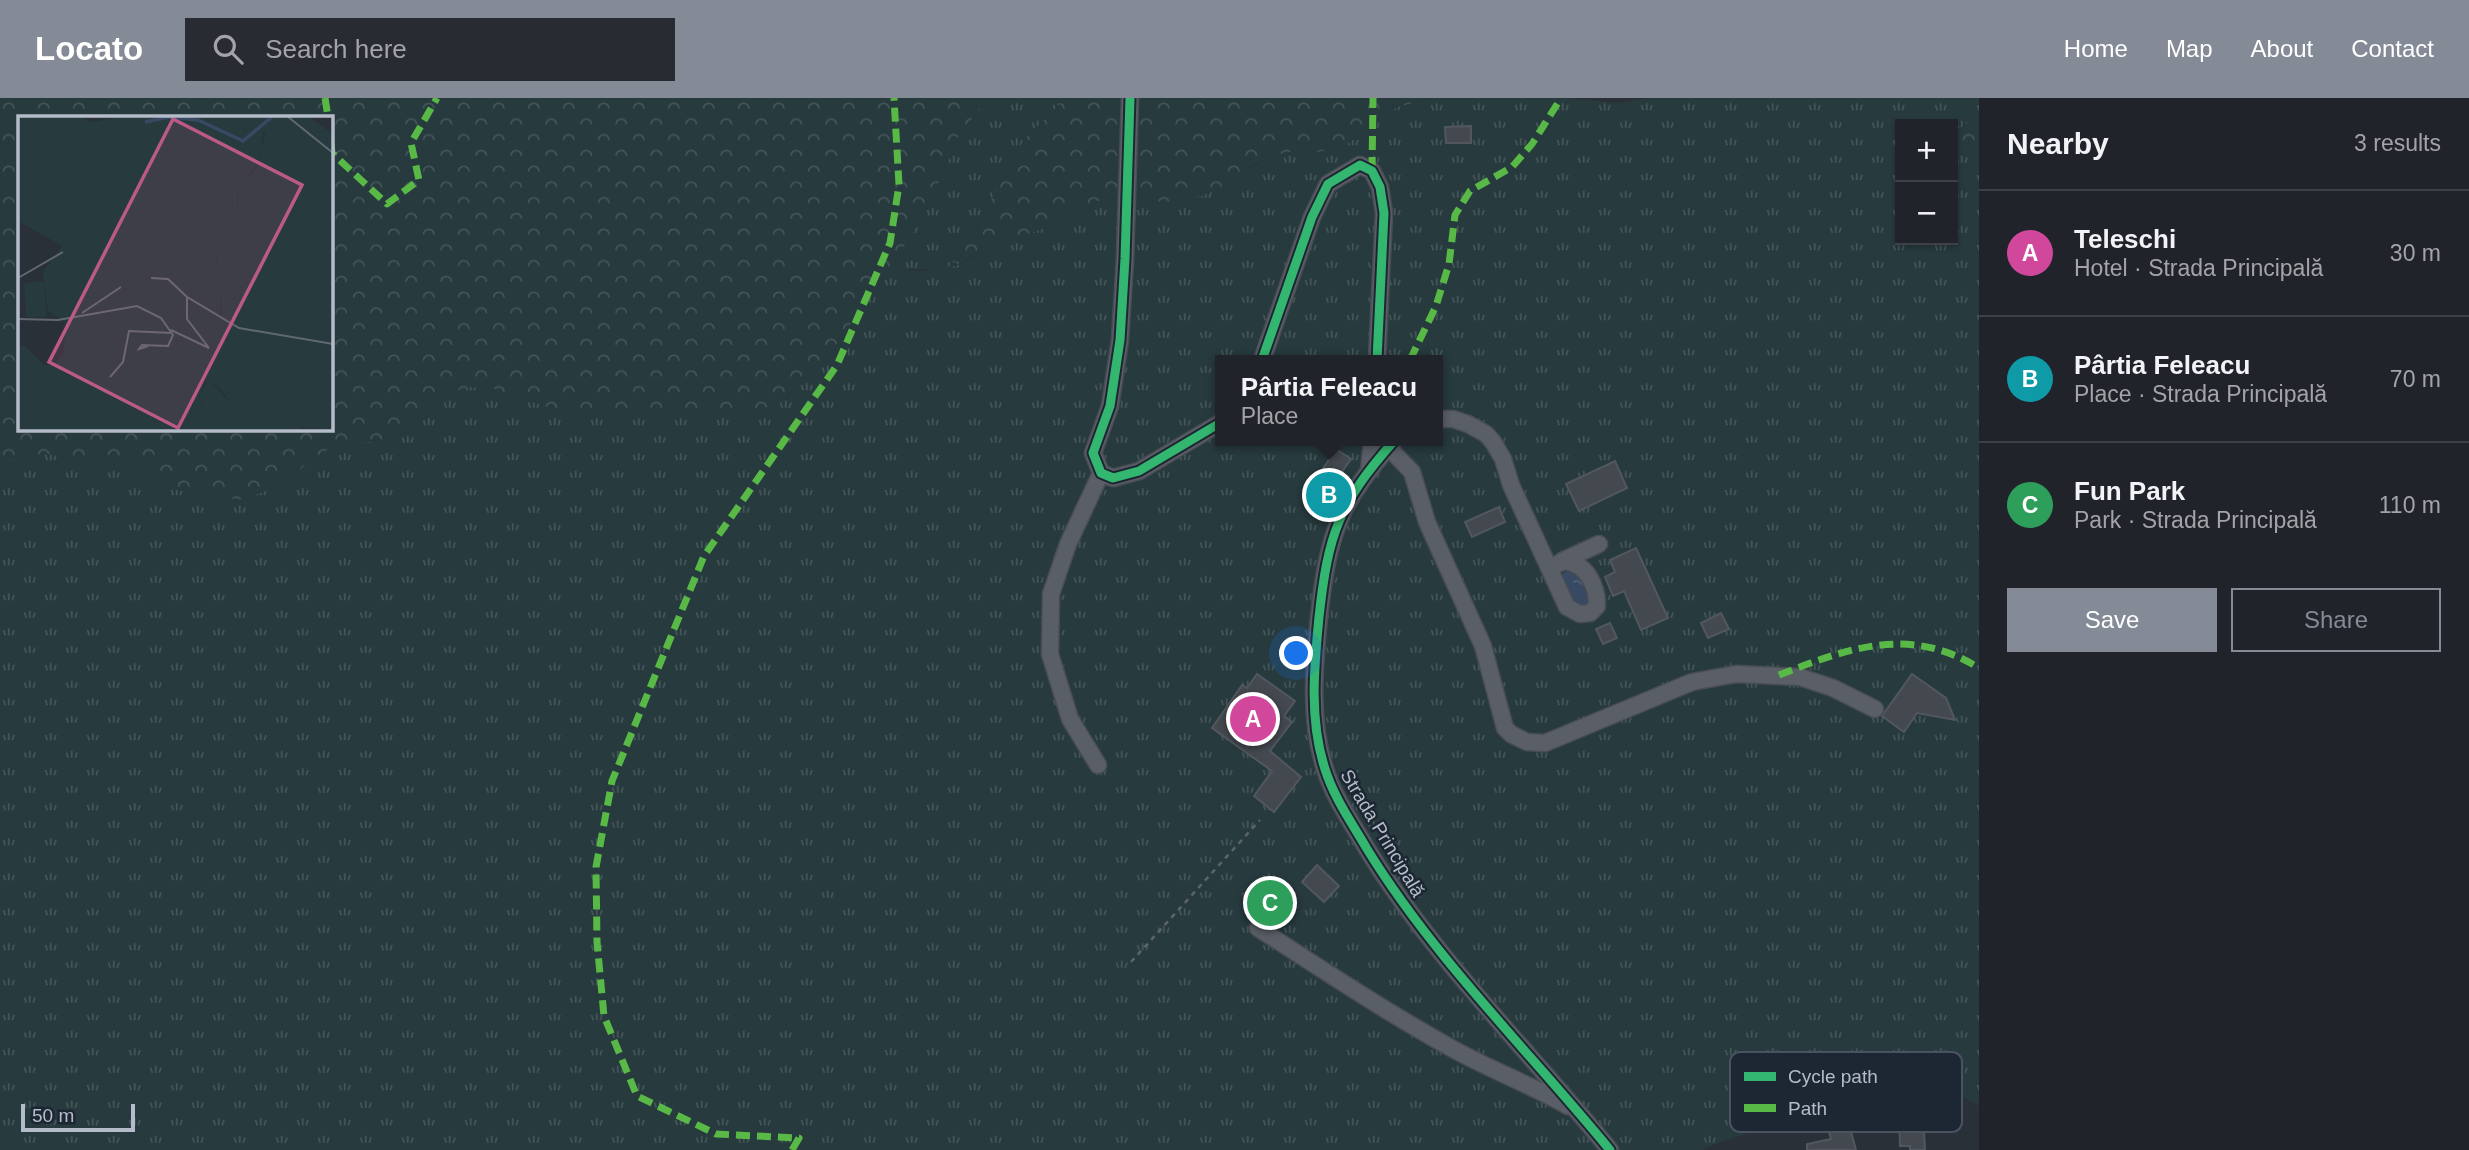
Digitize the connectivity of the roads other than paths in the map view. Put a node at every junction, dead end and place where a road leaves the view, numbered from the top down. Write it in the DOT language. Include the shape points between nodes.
graph roads {
  1 [pos="1130,98"];
  2 [pos="1264,355"];
  3 [pos="1377,355"];
  4 [pos="1443,419"];
  5 [pos="1215,426"];
  6 [pos="1382,446"];
  7 [pos="1387,446"];
  8 [pos="1101,473"];
  9 [pos="1599,544"];
  10 [pos="1875,709"];
  11 [pos="1098,765"];
  12 [pos="1258,928"];
  13 [pos="1579,1112"];
  14 [pos="1610,1150"];
  1 -- 8 [label="street" via="1120,340 1110,407 1093,453"];
  2 -- 3 [label="street" via="1328,184 1360,165 1372,171 1380,187 1384,213"];
  4 -- 9 [label="street" via="1486,433 1555,564"];
  5 -- 8 [label="street" via="1139,471 1113,478"];
  6 -- 13 [label="street, Strada Principală" via="1343,509 1325,568 1314,690 1314,723 1324,768 1391,886"];
  7 -- 10 [label="street" via="1412,472 1427,522 1483,646 1501,718 1517,738 1545,743 1692,682 1736,674 1800,677"];
  8 -- 11 [label="street" via="1051,594 1050,654 1070,719"];
  12 -- 13 [label="street" via="1456,1051"];
  13 -- 14 [label="street, Strada Principală"];
}
